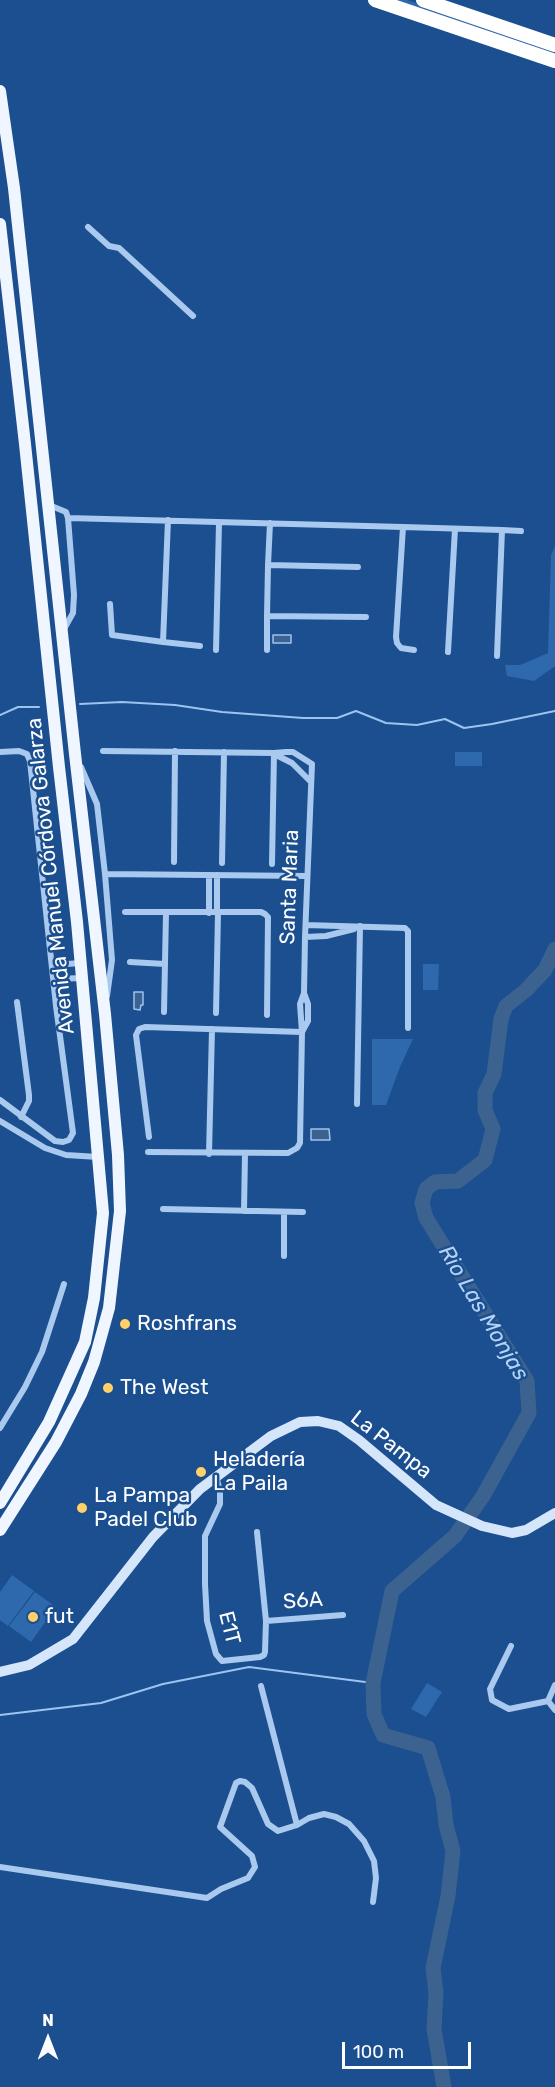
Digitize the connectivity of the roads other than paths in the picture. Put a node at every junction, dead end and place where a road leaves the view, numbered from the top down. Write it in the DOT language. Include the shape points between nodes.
graph roads {
  1 [pos="375,0"];
  2 [pos="423,0"];
  3 [pos="555,45"];
  4 [pos="555,61"];
  5 [pos="0,91"];
  6 [pos="0,181"];
  7 [pos="14,188"];
  8 [pos="0,224"];
  9 [pos="88,226"];
  10 [pos="193,316"];
  11 [pos="49,505"];
  12 [pos="68,518"];
  13 [pos="168,520"];
  14 [pos="219,523"];
  15 [pos="270,523"];
  16 [pos="403,527"];
  17 [pos="455,529"];
  18 [pos="502,530"];
  19 [pos="521,531"];
  20 [pos="268,565"];
  21 [pos="358,567"];
  22 [pos="110,604"];
  23 [pos="267,616"];
  24 [pos="366,617"];
  25 [pos="62,632"];
  26 [pos="163,642"];
  27 [pos="200,646"];
  28 [pos="216,650"];
  29 [pos="267,650"];
  30 [pos="414,650"];
  31 [pos="448,652"];
  32 [pos="497,656"];
  33 [pos="103,751"];
  34 [pos="175,751"];
  35 [pos="0,752"];
  36 [pos="224,752"];
  37 [pos="274,753"];
  38 [pos="75,754"];
  39 [pos="310,782"];
  40 [pos="174,862"];
  41 [pos="222,863"];
  42 [pos="272,864"];
  43 [pos="105,873"];
  44 [pos="209,875"];
  45 [pos="217,875"];
  46 [pos="307,876"];
  47 [pos="125,912"];
  48 [pos="166,913"];
  49 [pos="209,913"];
  50 [pos="218,913"];
  51 [pos="306,926"];
  52 [pos="360,926"];
  53 [pos="305,937"];
  54 [pos="130,962"];
  55 [pos="81,963"];
  56 [pos="165,964"];
  57 [pos="53,965"];
  58 [pos="83,978"];
  59 [pos="54,979"];
  60 [pos="17,1002"];
  61 [pos="164,1012"];
  62 [pos="216,1013"];
  63 [pos="105,1014"];
  64 [pos="267,1015"];
  65 [pos="408,1028"];
  66 [pos="212,1029"];
  67 [pos="302,1032"];
  68 [pos="0,1100"];
  69 [pos="357,1104"];
  70 [pos="21,1117"];
  71 [pos="1,1121"];
  72 [pos="149,1137"];
  73 [pos="148,1152"];
  74 [pos="209,1154"];
  75 [pos="246,1154"];
  76 [pos="99,1157"];
  77 [pos="163,1209"];
  78 [pos="244,1211"];
  79 [pos="284,1212"];
  80 [pos="303,1212"];
  81 [pos="284,1256"];
  82 [pos="64,1284"];
  83 [pos="0,1428"];
  84 [pos="216,1476"];
  85 [pos="0,1503"];
  86 [pos="555,1513"];
  87 [pos="0,1530"];
  88 [pos="257,1532"];
  89 [pos="343,1615"];
  90 [pos="266,1621"];
  91 [pos="511,1646"];
  92 [pos="0,1672"];
  93 [pos="555,1685"];
  94 [pos="261,1686"];
  95 [pos="549,1701"];
  96 [pos="555,1710"];
  97 [pos="297,1825"];
  98 [pos="0,1867"];
  99 [pos="373,1902"];
  1 -- 4 [label="highway"];
  2 -- 3 [label="highway"];
  5 -- 7 [label="main road, Avenida Manuel Córdova Galarza"];
  6 -- 7 [label="main road"];
  7 -- 11 [label="main road, Avenida Manuel Córdova Galarza"];
  8 -- 55 [label="main road, Avenida Manuel Córdova Galarza"];
  9 -- 10 [label="street" via="109,246 119,248"];
  11 -- 12 [label="street" via="66,512"];
  11 -- 25 [label="main road, Avenida Manuel Córdova Galarza"];
  12 -- 13 [label="street"];
  12 -- 25 [label="street" via="74,595 73,613"];
  13 -- 14 [label="street"];
  13 -- 26 [label="street"];
  14 -- 15 [label="street"];
  14 -- 28 [label="street"];
  15 -- 16 [label="street"];
  15 -- 20 [label="street"];
  16 -- 17 [label="street"];
  16 -- 30 [label="street" via="396,637 401,648"];
  17 -- 18 [label="street"];
  17 -- 31 [label="street"];
  18 -- 19 [label="street"];
  18 -- 32 [label="street"];
  20 -- 21 [label="street"];
  20 -- 23 [label="street"];
  22 -- 26 [label="street" via="112,635"];
  23 -- 24 [label="street"];
  23 -- 29 [label="street"];
  25 -- 38 [label="main road, Avenida Manuel Córdova Galarza"];
  26 -- 27 [label="street"];
  33 -- 34 [label="street, Santa Maria"];
  34 -- 36 [label="street, Santa Maria"];
  34 -- 40 [label="street"];
  35 -- 57 [label="street" via="19,751 30,760"];
  36 -- 37 [label="street, Santa Maria"];
  36 -- 41 [label="street"];
  37 -- 39 [label="street"];
  37 -- 39 [label="street, Santa Maria" via="293,752 312,764"];
  37 -- 42 [label="street"];
  38 -- 43 [label="street, Avenida Manuel Córdova Galarza" via="97,804"];
  38 -- 63 [label="main road, Avenida Manuel Córdova Galarza"];
  39 -- 46 [label="street, Santa Maria"];
  43 -- 44 [label="street"];
  43 -- 63 [label="street, Avenida Manuel Córdova Galarza" via="112,960"];
  44 -- 45 [label="street"];
  44 -- 49 [label="street"];
  45 -- 46 [label="street"];
  45 -- 50 [label="street"];
  46 -- 51 [label="street, Santa Maria"];
  47 -- 48 [label="street"];
  48 -- 49 [label="street"];
  48 -- 56 [label="street"];
  49 -- 50 [label="street"];
  50 -- 62 [label="street"];
  50 -- 64 [label="street" via="261,912 268,917"];
  51 -- 52 [label="street"];
  51 -- 53 [label="street, Santa Maria"];
  52 -- 53 [label="street" via="326,936"];
  52 -- 65 [label="street" via="408,931"];
  52 -- 69 [label="street"];
  53 -- 67 [label="street, Santa Maria"];
  54 -- 56 [label="street"];
  55 -- 57 [label="street"];
  55 -- 58 [label="main road, Avenida Manuel Córdova Galarza"];
  56 -- 61 [label="street"];
  57 -- 59 [label="street"];
  58 -- 59 [label="street"];
  58 -- 76 [label="main road, Avenida Manuel Córdova Galarza"];
  59 -- 70 [label="street" via="73,1133 69,1140 55,1141"];
  60 -- 70 [label="street" via="29,1095"];
  63 -- 87 [label="main road, Avenida Manuel Córdova Galarza" via="120,1211 109,1308 81,1394 56,1442"];
  66 -- 67 [label="street"];
  66 -- 72 [label="street" via="139,1029 136,1035"];
  66 -- 74 [label="street"];
  67 -- 75 [label="street, Santa Maria" via="300,1143 288,1153"];
  68 -- 70 [label="street"];
  71 -- 76 [label="street" via="45,1148 66,1155"];
  73 -- 74 [label="street"];
  74 -- 75 [label="street"];
  75 -- 78 [label="street"];
  76 -- 85 [label="main road, Avenida Manuel Córdova Galarza" via="103,1213 85,1342 49,1422"];
  77 -- 78 [label="street"];
  78 -- 79 [label="street"];
  79 -- 80 [label="street"];
  79 -- 81 [label="street"];
  82 -- 83 [label="street" via="42,1352"];
  84 -- 86 [label="street, La Pampa" via="285,1428 318,1421 339,1426 436,1505 482,1526 512,1533 526,1530"];
  84 -- 90 [label="street, E1T" via="220,1504 205,1536 205,1584 207,1621 218,1658 222,1661 264,1655"];
  84 -- 92 [label="street, La Pampa" via="153,1537 73,1639 29,1665"];
  88 -- 90 [label="street, E1T"];
  89 -- 90 [label="street, S6A"];
  91 -- 95 [label="street" via="490,1689 492,1700 509,1709"];
  93 -- 95 [label="street"];
  94 -- 97 [label="street"];
  95 -- 96 [label="street"];
  97 -- 98 [label="street" via="278,1831 268,1824 252,1788 240,1780 236,1783 220,1827 252,1856 255,1867 242,1882 207,1898"];
  97 -- 99 [label="street" via="324,1814 349,1824 374,1861"];
}
